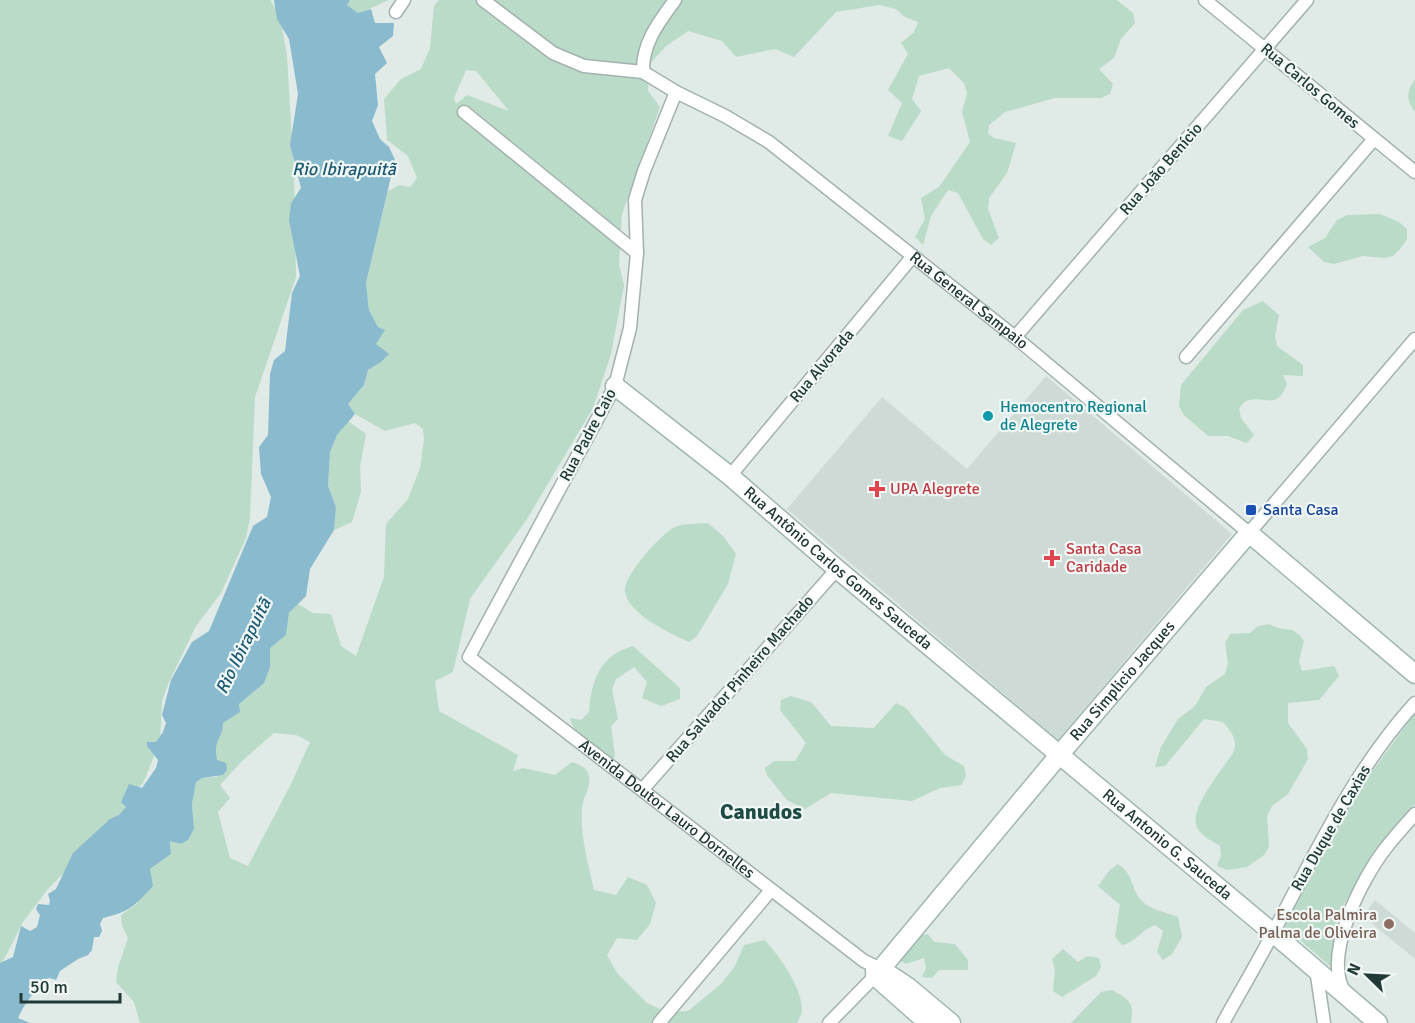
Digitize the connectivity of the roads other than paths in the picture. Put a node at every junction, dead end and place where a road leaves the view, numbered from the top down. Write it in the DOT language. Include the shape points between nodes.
graph roads {
  1 [pos="404,0"];
  2 [pos="483,0"];
  3 [pos="675,0"];
  4 [pos="1204,0"];
  5 [pos="1307,0"];
  6 [pos="396,12"];
  7 [pos="1265,50"];
  8 [pos="643,72"];
  9 [pos="676,92"];
  10 [pos="464,112"];
  11 [pos="1374,139"];
  12 [pos="1415,172"];
  13 [pos="636,253"];
  14 [pos="913,256"];
  15 [pos="1015,337"];
  16 [pos="1415,339"];
  17 [pos="1186,357"];
  18 [pos="615,386"];
  19 [pos="730,476"];
  20 [pos="1249,533"];
  21 [pos="837,569"];
  22 [pos="469,657"];
  23 [pos="1415,674"];
  24 [pos="1415,703"];
  25 [pos="1060,754"];
  26 [pos="642,790"];
  27 [pos="1415,814"];
  28 [pos="771,890"];
  29 [pos="1273,933"];
  30 [pos="1316,969"];
  31 [pos="878,973"];
  32 [pos="1348,998"];
  33 [pos="659,1023"];
  34 [pos="829,1023"];
  35 [pos="928,1023"];
  36 [pos="951,1023"];
  37 [pos="1223,1023"];
  38 [pos="1324,1023"];
  39 [pos="1378,1023"];
  1 -- 6 [label="street"];
  2 -- 8 [label="street, Rua General Sampaio" via="553,53 584,66"];
  3 -- 8 [label="street" via="642,56"];
  4 -- 7 [label="street, Rua Carlos Gomes"];
  5 -- 7 [label="street, Rua João Benício"];
  7 -- 11 [label="street, Rua Carlos Gomes"];
  7 -- 15 [label="street, Rua João Benício"];
  8 -- 9 [label="street, Rua General Sampaio"];
  9 -- 13 [label="street, Rua Padre Caio" via="635,200"];
  9 -- 14 [label="street, Rua General Sampaio" via="770,142"];
  10 -- 13 [label="street"];
  11 -- 12 [label="street, Rua Carlos Gomes"];
  11 -- 17 [label="street"];
  13 -- 18 [label="street, Rua Padre Caio" via="630,328"];
  14 -- 15 [label="street, Rua General Sampaio"];
  14 -- 19 [label="street, Rua Alvorada"];
  15 -- 20 [label="street, Rua General Sampaio"];
  16 -- 20 [label="street, Rua Simplicio Jacques"];
  18 -- 19 [label="street, Rua Antônio Carlos Gomes Sauceda"];
  18 -- 22 [label="street, Rua Padre Caio"];
  19 -- 21 [label="street, Rua Antônio Carlos Gomes Sauceda"];
  20 -- 23 [label="street, Rua General Sampaio"];
  20 -- 25 [label="street, Rua Simplicio Jacques"];
  21 -- 25 [label="street, Rua Antônio Carlos Gomes Sauceda"];
  21 -- 26 [label="street, Rua Salvador Pinheiro Machado"];
  22 -- 26 [label="street, Avenida Doutor Lauro Dornelles"];
  24 -- 29 [label="street, Rua Duque de Caxias" via="1364,767"];
  25 -- 29 [label="street, Rua Antonio G. Sauceda"];
  25 -- 31 [label="street, Rua Simplicio Jacques"];
  26 -- 28 [label="street, Avenida Doutor Lauro Dornelles"];
  27 -- 32 [label="street" via="1384,850 1342,931 1338,976"];
  28 -- 31 [label="street, Avenida Doutor Lauro Dornelles"];
  28 -- 33 [label="street"];
  29 -- 30 [label="street, Rua Antonio G. Sauceda"];
  29 -- 37 [label="street, Rua Duque de Caxias"];
  30 -- 32 [label="street, Rua Antonio G. Sauceda"];
  30 -- 38 [label="street"];
  31 -- 34 [label="street, Rua Simplicio Jacques"];
  31 -- 35 [label="street, Avenida Doutor Lauro Dornelles"];
  31 -- 36 [label="street, Avenida Doutor Lauro Dornelles" via="908,987"];
  32 -- 39 [label="street, Rua Antonio G. Sauceda"];
}
